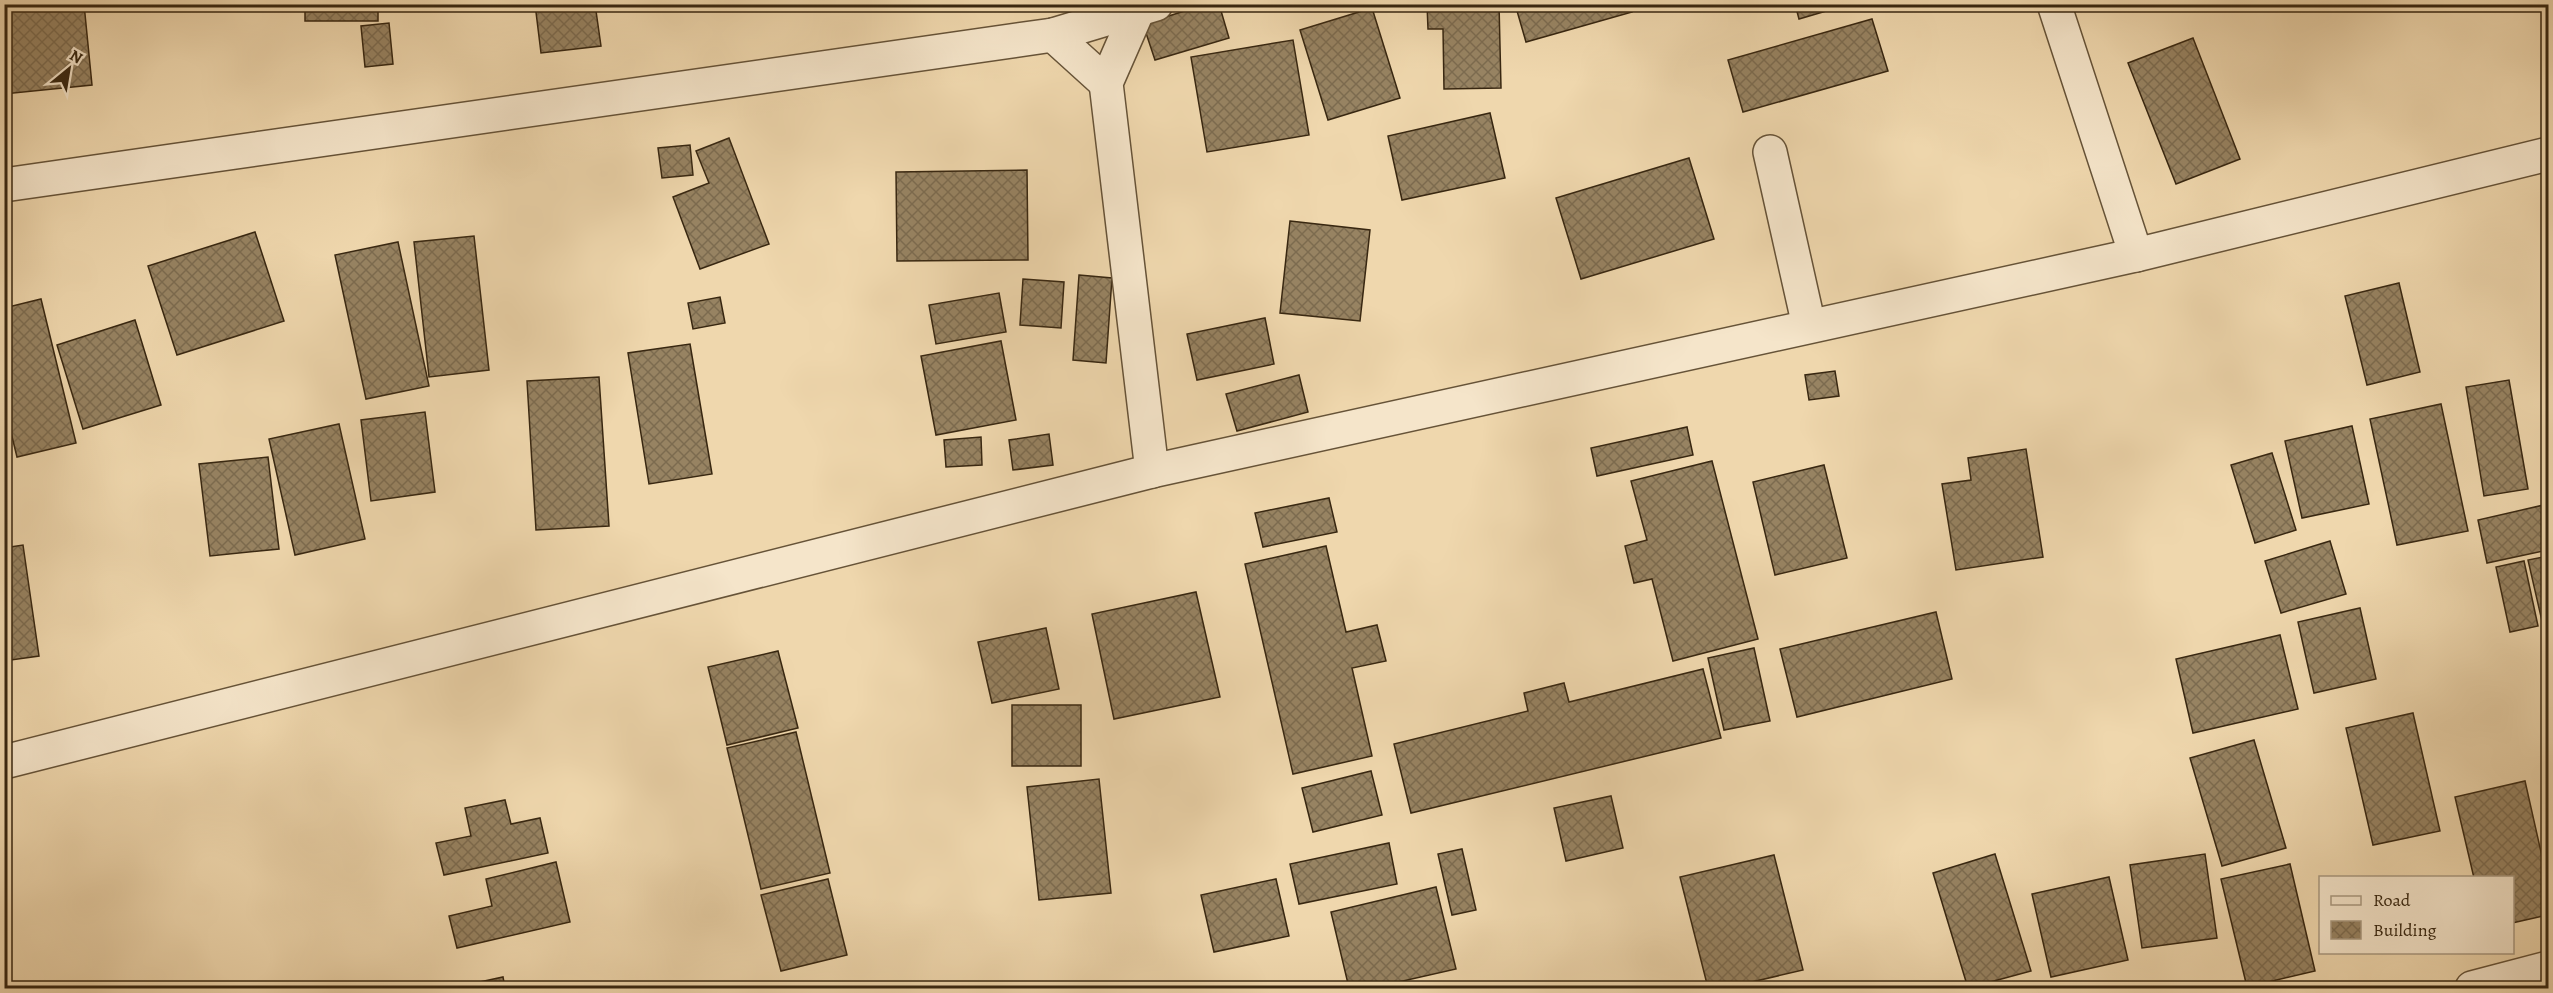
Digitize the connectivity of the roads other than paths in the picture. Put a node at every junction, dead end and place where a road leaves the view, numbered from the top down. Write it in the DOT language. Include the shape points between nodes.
graph roads {
  1 [pos="2054,4"];
  2 [pos="1147,7"];
  3 [pos="1053,35"];
  4 [pos="1106,84"];
  5 [pos="1770,152"];
  6 [pos="2548,154"];
  7 [pos="4,185"];
  8 [pos="2136,255"];
  9 [pos="1809,326"];
  10 [pos="1152,471"];
  11 [pos="4,762"];
  12 [pos="2548,968"];
  13 [pos="2472,988"];
  1 -- 8 [label="street"];
  2 -- 3 [label="street"];
  2 -- 4 [label="street"];
  3 -- 4 [label="street"];
  3 -- 7 [label="street"];
  4 -- 10 [label="street"];
  5 -- 9 [label="street"];
  6 -- 8 [label="street"];
  8 -- 9 [label="street"];
  9 -- 10 [label="street"];
  10 -- 11 [label="street"];
  12 -- 13 [label="street"];
}
